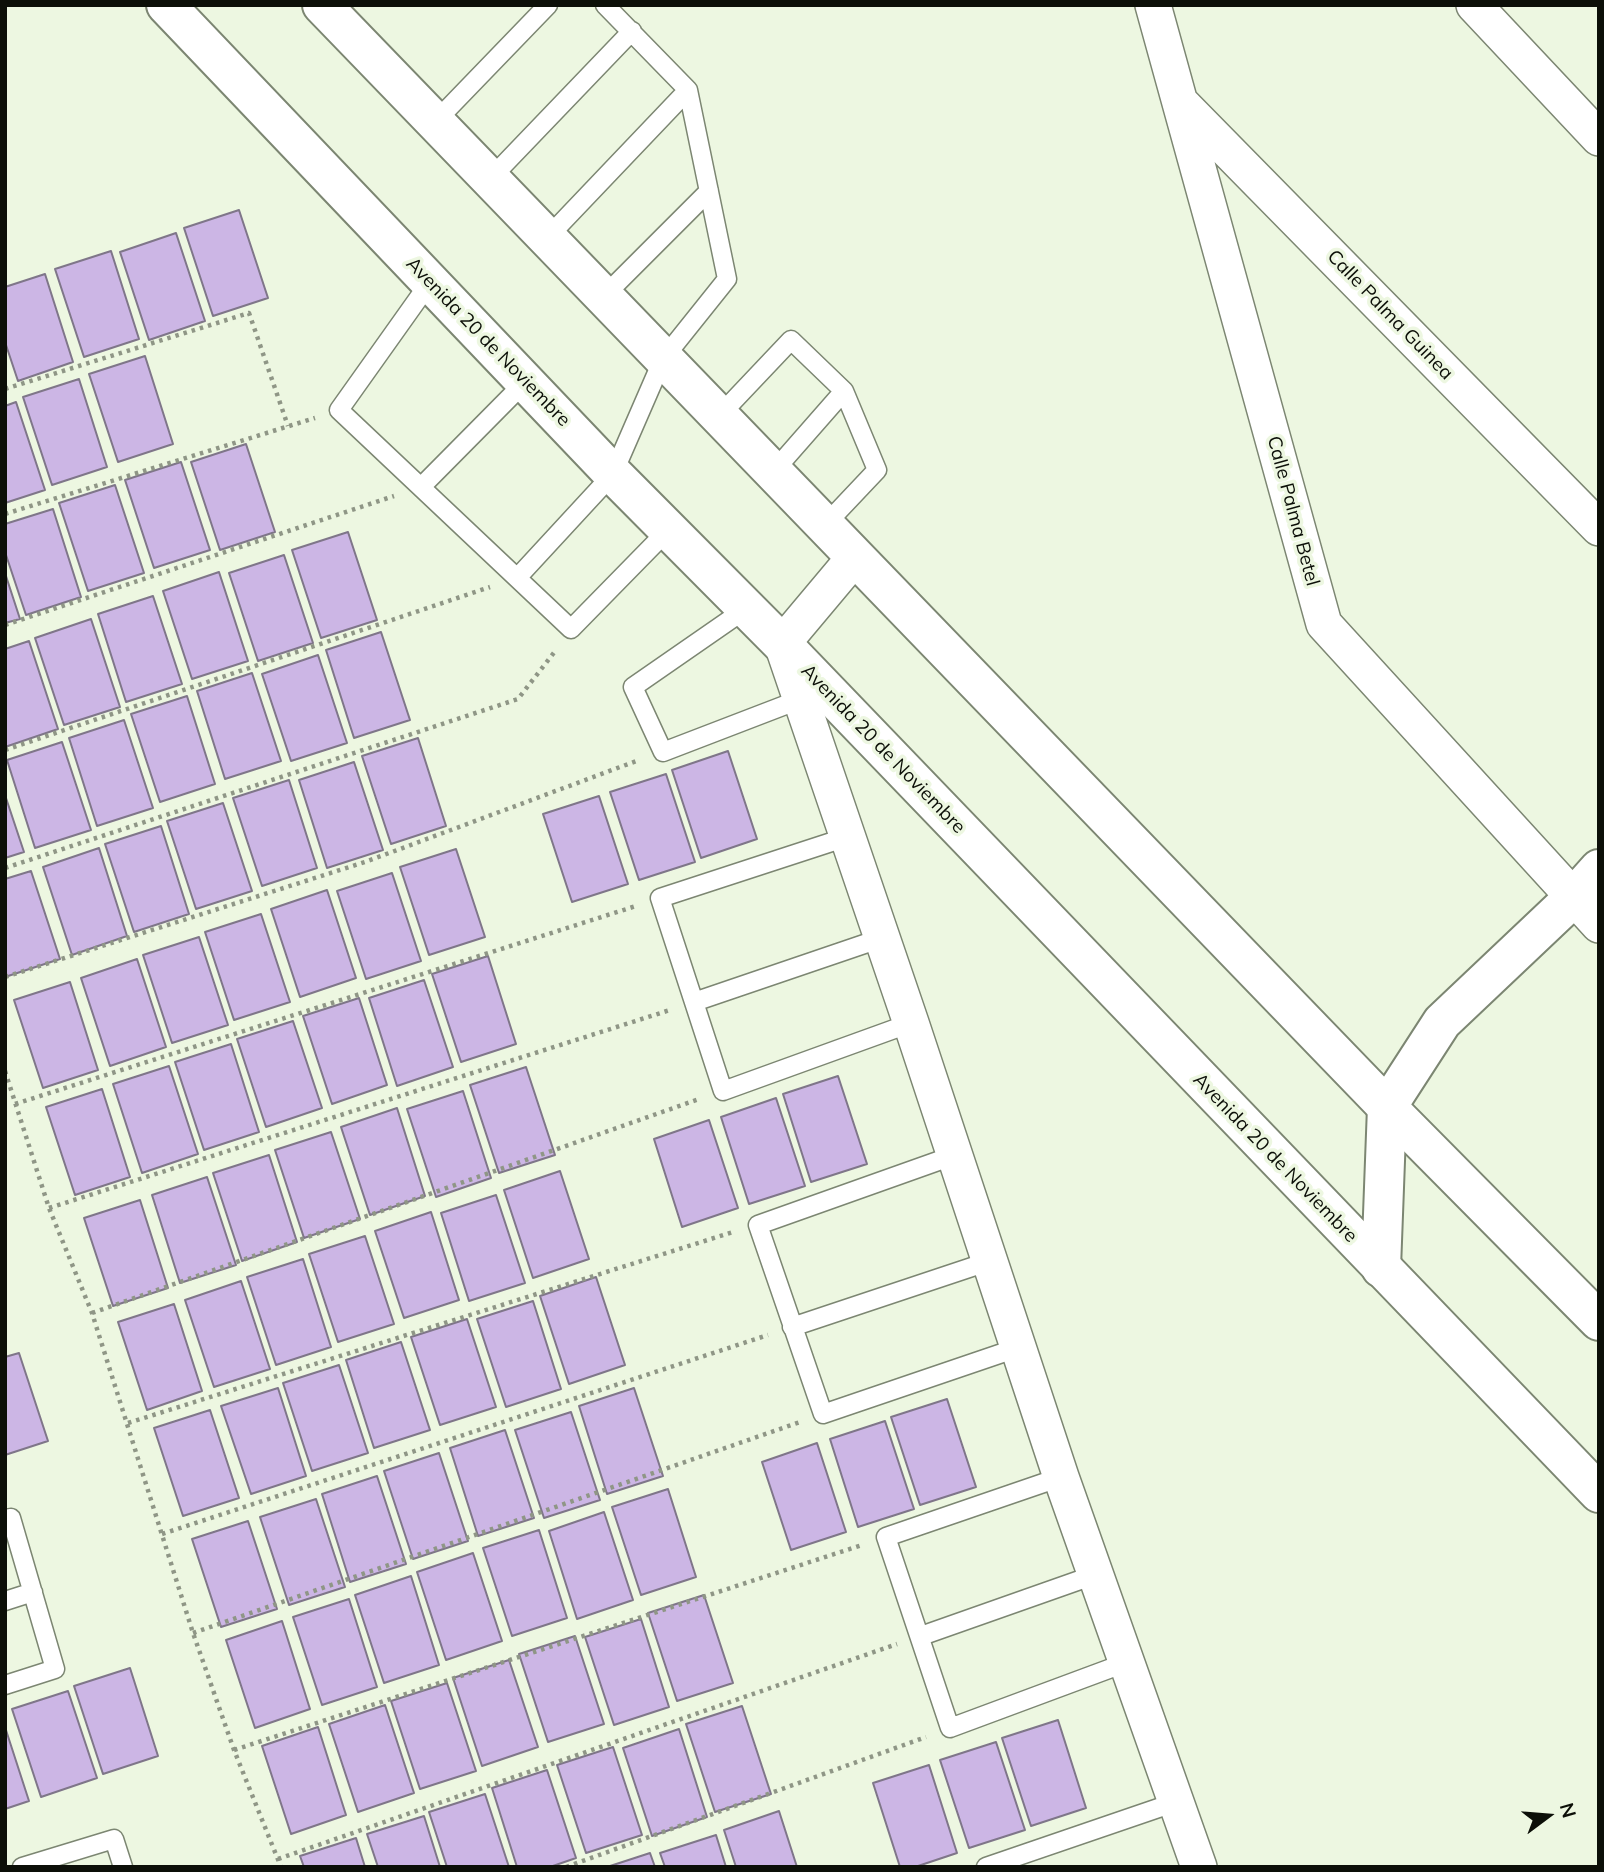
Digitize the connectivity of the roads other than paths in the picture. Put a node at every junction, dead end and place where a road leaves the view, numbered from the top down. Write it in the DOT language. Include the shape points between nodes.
graph roads {
  1 [pos="166,5"];
  2 [pos="322,5"];
  3 [pos="548,5"];
  4 [pos="605,5"];
  5 [pos="1153,5"];
  6 [pos="1474,5"];
  7 [pos="632,31"];
  8 [pos="688,90"];
  9 [pos="1180,102"];
  10 [pos="435,122"];
  11 [pos="1599,138"];
  12 [pos="490,179"];
  13 [pos="709,191"];
  14 [pos="547,239"];
  15 [pos="430,282"];
  16 [pos="603,297"];
  17 [pos="663,359"];
  18 [pos="526,381"];
  19 [pos="844,391"];
  20 [pos="719,416"];
  21 [pos="773,472"];
  22 [pos="613,474"];
  23 [pos="421,487"];
  24 [pos="825,525"];
  25 [pos="1599,528"];
  26 [pos="669,529"];
  27 [pos="855,557"];
  28 [pos="517,578"];
  29 [pos="747,608"];
  30 [pos="782,644"];
  31 [pos="801,699"];
  32 [pos="848,837"];
  33 [pos="1599,869"];
  34 [pos="1573,898"];
  35 [pos="1599,925"];
  36 [pos="882,938"];
  37 [pos="695,1002"];
  38 [pos="911,1023"];
  39 [pos="1387,1107"];
  40 [pos="955,1155"];
  41 [pos="990,1261"];
  42 [pos="1381,1268"];
  43 [pos="1599,1321"];
  44 [pos="792,1327"];
  45 [pos="1017,1348"];
  46 [pos="1061,1477"];
  47 [pos="1599,1493"];
  48 [pos="5,1519"];
  49 [pos="1097,1574"];
  50 [pos="33,1592"];
  51 [pos="5,1601"];
  52 [pos="921,1636"];
  53 [pos="1125,1663"];
  54 [pos="5,1685"];
  55 [pos="1176,1802"];
  56 [pos="22,1867"];
  57 [pos="123,1867"];
  58 [pos="986,1867"];
  59 [pos="1199,1867"];
  1 -- 15 [label="main road, Avenida 20 de Noviembre"];
  2 -- 10 [label="main road"];
  3 -- 10 [label="lane"];
  4 -- 7 [label="lane"];
  5 -- 9 [label="street, Calle Palma Betel"];
  6 -- 11 [label="street"];
  7 -- 8 [label="lane"];
  7 -- 12 [label="lane"];
  8 -- 13 [label="lane"];
  8 -- 14 [label="lane"];
  9 -- 25 [label="street, Calle Palma Guinea"];
  9 -- 34 [label="street, Calle Palma Betel" via="1324,624"];
  10 -- 12 [label="main road"];
  12 -- 14 [label="main road"];
  13 -- 16 [label="lane"];
  13 -- 17 [label="lane" via="727,279"];
  14 -- 16 [label="main road"];
  15 -- 18 [label="main road, Avenida 20 de Noviembre"];
  15 -- 23 [label="lane" via="339,410"];
  16 -- 17 [label="main road"];
  17 -- 20 [label="main road"];
  17 -- 22 [label="lane"];
  18 -- 22 [label="main road, Avenida 20 de Noviembre"];
  18 -- 23 [label="lane"];
  19 -- 20 [label="lane" via="792,340"];
  19 -- 21 [label="lane"];
  19 -- 24 [label="lane" via="877,470"];
  20 -- 21 [label="main road"];
  21 -- 24 [label="main road"];
  22 -- 26 [label="main road, Avenida 20 de Noviembre"];
  22 -- 28 [label="lane"];
  23 -- 28 [label="lane"];
  24 -- 27 [label="main road"];
  26 -- 28 [label="lane" via="571,629"];
  26 -- 29 [label="main road, Avenida 20 de Noviembre"];
  27 -- 30 [label="street"];
  27 -- 39 [label="main road"];
  29 -- 30 [label="main road, Avenida 20 de Noviembre"];
  29 -- 31 [label="lane" via="633,687 663,752"];
  30 -- 31 [label="street"];
  30 -- 42 [label="main road, Avenida 20 de Noviembre"];
  31 -- 32 [label="street"];
  32 -- 36 [label="street"];
  32 -- 37 [label="lane" via="660,898"];
  33 -- 34 [label="main road"];
  34 -- 35 [label="street, Calle Palma Betel"];
  34 -- 39 [label="main road" via="1442,1022"];
  36 -- 37 [label="lane"];
  36 -- 38 [label="street"];
  37 -- 38 [label="lane" via="723,1091"];
  38 -- 40 [label="street"];
  39 -- 42 [label="main road"];
  39 -- 43 [label="main road"];
  40 -- 41 [label="street"];
  40 -- 44 [label="lane" via="758,1225"];
  41 -- 44 [label="lane"];
  41 -- 45 [label="street"];
  42 -- 47 [label="main road, Avenida 20 de Noviembre"];
  44 -- 45 [label="lane" via="824,1414"];
  45 -- 46 [label="street"];
  46 -- 49 [label="street"];
  46 -- 52 [label="lane" via="886,1537"];
  48 -- 50 [label="lane" via="11,1518"];
  49 -- 52 [label="lane"];
  49 -- 53 [label="street"];
  50 -- 51 [label="lane"];
  50 -- 54 [label="lane" via="55,1669"];
  52 -- 53 [label="lane" via="950,1728"];
  53 -- 55 [label="street"];
  55 -- 58 [label="lane"];
  55 -- 59 [label="street"];
  56 -- 57 [label="lane" via="114,1839"];
}
